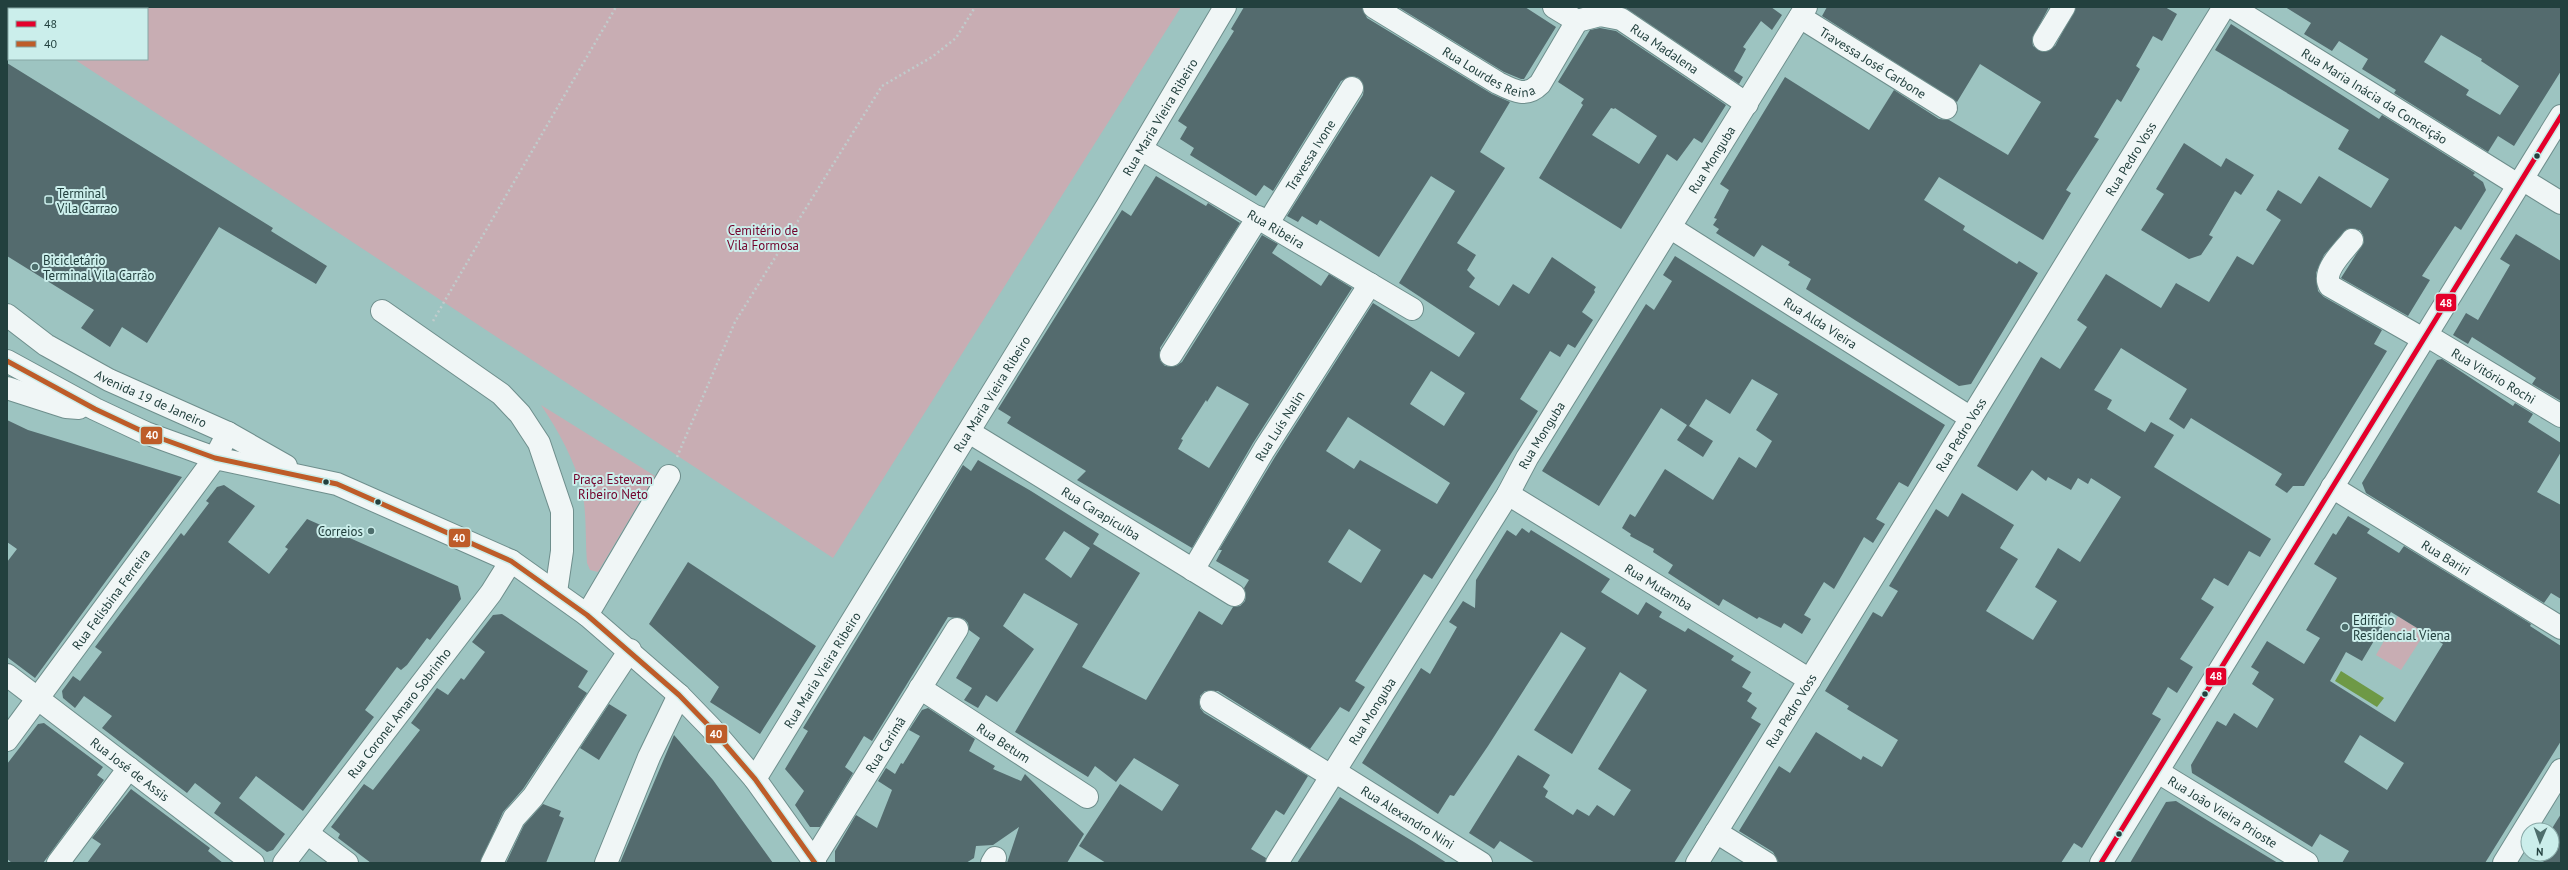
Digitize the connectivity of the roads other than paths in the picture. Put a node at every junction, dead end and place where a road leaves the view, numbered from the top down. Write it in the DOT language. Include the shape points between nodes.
graph roads {
  1 [pos="1225,7"];
  2 [pos="1374,7"];
  3 [pos="1554,7"];
  4 [pos="2064,7"];
  5 [pos="2224,7"];
  6 [pos="2232,7"];
  7 [pos="1803,12"];
  8 [pos="1577,21"];
  9 [pos="2044,40"];
  10 [pos="1352,88"];
  11 [pos="1747,104"];
  12 [pos="1946,108"];
  13 [pos="2561,116"];
  14 [pos="1141,149"];
  15 [pos="2520,182"];
  16 [pos="2561,203"];
  17 [pos="1263,220"];
  18 [pos="1671,228"];
  19 [pos="2352,240"];
  20 [pos="1370,284"];
  21 [pos="1412,309"];
  22 [pos="382,312"];
  23 [pos="7,315"];
  24 [pos="2424,337"];
  25 [pos="1171,355"];
  26 [pos="7,361"];
  27 [pos="7,388"];
  28 [pos="95,409"];
  29 [pos="2561,416"];
  30 [pos="1971,418"];
  31 [pos="969,432"];
  32 [pos="228,433"];
  33 [pos="215,458"];
  34 [pos="300,474"];
  35 [pos="669,476"];
  36 [pos="2332,487"];
  37 [pos="1508,494"];
  38 [pos="511,561"];
  39 [pos="1194,570"];
  40 [pos="556,592"];
  41 [pos="1234,595"];
  42 [pos="587,615"];
  43 [pos="2561,628"];
  44 [pos="957,629"];
  45 [pos="630,650"];
  46 [pos="7,675"];
  47 [pos="1810,680"];
  48 [pos="920,688"];
  49 [pos="679,695"];
  50 [pos="38,699"];
  51 [pos="1211,702"];
  52 [pos="7,740"];
  53 [pos="129,768"];
  54 [pos="2561,770"];
  55 [pos="2158,772"];
  56 [pos="1333,773"];
  57 [pos="755,779"];
  58 [pos="1087,796"];
  59 [pos="1716,832"];
  60 [pos="307,833"];
  61 [pos="814,862"];
  62 [pos="58,863"];
  63 [pos="253,863"];
  64 [pos="284,863"];
  65 [pos="347,863"];
  66 [pos="492,863"];
  67 [pos="606,863"];
  68 [pos="1276,863"];
  69 [pos="1481,863"];
  70 [pos="1697,863"];
  71 [pos="1766,863"];
  72 [pos="2100,863"];
  73 [pos="2307,863"];
  74 [pos="2504,863"];
  1 -- 14 [label="street, Rua Maria Vieira Ribeiro"];
  2 -- 8 [label="street, Rua Lourdes Reina" via="1498,82 1516,92 1525,93 1534,90 1540,84"];
  3 -- 8 [label="street"];
  4 -- 9 [label="street"];
  5 -- 30 [label="street, Rua Pedro Voss"];
  6 -- 15 [label="street, Rua Maria Inácia da Conceição"];
  7 -- 11 [label="street, Rua Monguba"];
  7 -- 12 [label="street, Travessa José Carbone"];
  8 -- 11 [label="street, Rua Madalena" via="1600,15 1621,19"];
  10 -- 17 [label="street, Travessa Ivone"];
  11 -- 18 [label="street, Rua Monguba"];
  13 -- 15 [label="street"];
  14 -- 17 [label="street, Rua Ribeira"];
  14 -- 31 [label="street, Rua Maria Vieira Ribeiro"];
  15 -- 16 [label="street, Rua Maria Inácia da Conceição"];
  15 -- 24 [label="street"];
  17 -- 20 [label="street, Rua Ribeira"];
  17 -- 25 [label="street, Travessa Ivone"];
  18 -- 30 [label="street, Rua Alda Vieira"];
  18 -- 37 [label="street, Rua Monguba"];
  19 -- 24 [label="street, Rua Vitório Rochi" via="2328,272 2327,281 2330,286"];
  20 -- 21 [label="street, Rua Ribeira"];
  20 -- 39 [label="street, Rua Luís Nalin" via="1264,450"];
  22 -- 40 [label="street" via="501,394 520,414 539,444 562,511 562,551"];
  23 -- 32 [label="street, Avenida 19 de Janeiro" via="46,345 109,380"];
  24 -- 29 [label="street, Rua Vitório Rochi"];
  24 -- 36 [label="street"];
  26 -- 28 [label="street, Avenida 19 de Janeiro"];
  27 -- 28 [label="street" via="66,408"];
  28 -- 33 [label="street, Avenida 19 de Janeiro" via="146,433"];
  30 -- 47 [label="street, Rua Pedro Voss"];
  31 -- 39 [label="street, Rua Carapicuíba"];
  31 -- 57 [label="street, Rua Maria Vieira Ribeiro"];
  32 -- 33 [label="street, Rua Felisbina Ferreira"];
  32 -- 34 [label="street, Avenida 19 de Janeiro"];
  33 -- 34 [label="street, Avenida 19 de Janeiro"];
  33 -- 50 [label="street, Rua Felisbina Ferreira"];
  34 -- 38 [label="street, Avenida 19 de Janeiro" via="337,484"];
  35 -- 42 [label="street"];
  36 -- 43 [label="street, Rua Bariri"];
  36 -- 55 [label="street"];
  37 -- 47 [label="street, Rua Mutamba"];
  37 -- 56 [label="street, Rua Monguba"];
  38 -- 40 [label="street, Avenida 19 de Janeiro"];
  38 -- 60 [label="street, Rua Coronel Amaro Sobrinho" via="491,593"];
  39 -- 41 [label="street, Rua Carapicuíba"];
  40 -- 42 [label="street, Avenida 19 de Janeiro"];
  42 -- 45 [label="street, Avenida 19 de Janeiro"];
  44 -- 48 [label="street, Rua Carimã"];
  45 -- 49 [label="street, Avenida 19 de Janeiro"];
  45 -- 66 [label="street" via="533,797 514,818"];
  46 -- 50 [label="street, Rua José de Assis"];
  47 -- 59 [label="street, Rua Pedro Voss"];
  48 -- 58 [label="street, Rua Betum"];
  48 -- 61 [label="street, Rua Carimã"];
  49 -- 57 [label="street, Avenida 19 de Janeiro"];
  49 -- 67 [label="street" via="649,757"];
  50 -- 52 [label="street, Rua Felisbina Ferreira"];
  50 -- 53 [label="street, Rua José de Assis"];
  51 -- 56 [label="street, Rua Alexandro Nini"];
  53 -- 62 [label="street"];
  53 -- 63 [label="street, Rua José de Assis"];
  54 -- 74 [label="street"];
  55 -- 72 [label="street"];
  55 -- 73 [label="street, Rua João Vieira Prioste"];
  56 -- 68 [label="street, Rua Monguba"];
  56 -- 69 [label="street, Rua Alexandro Nini"];
  57 -- 61 [label="street, Avenida 19 de Janeiro"];
  59 -- 70 [label="street, Rua Pedro Voss"];
  59 -- 71 [label="street"];
  60 -- 64 [label="street, Rua Coronel Amaro Sobrinho"];
  60 -- 65 [label="street"];
}
